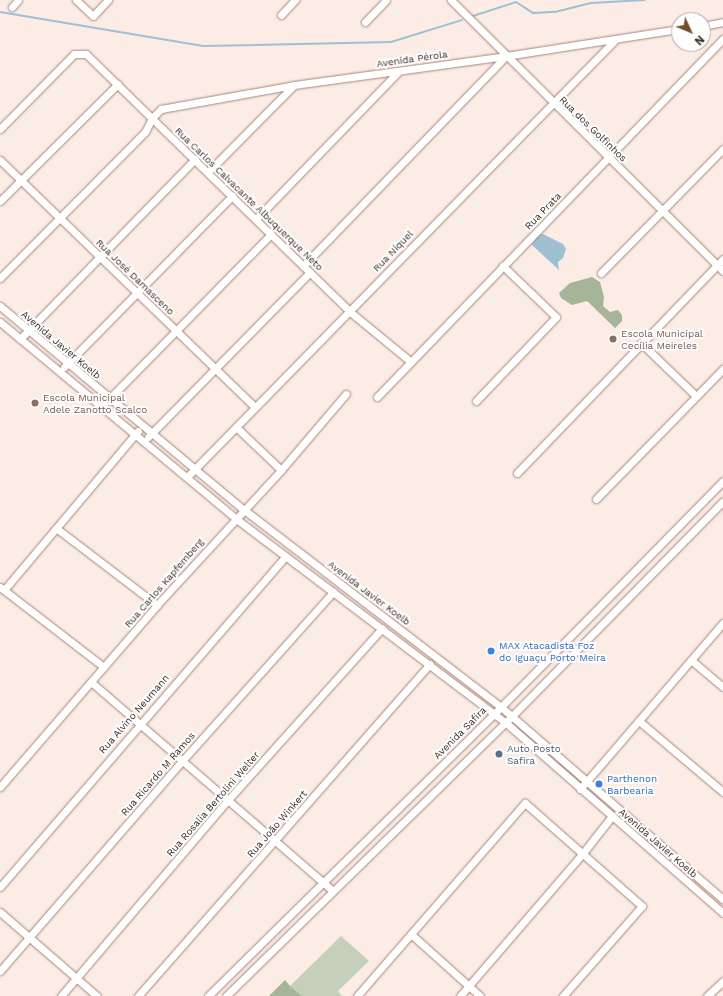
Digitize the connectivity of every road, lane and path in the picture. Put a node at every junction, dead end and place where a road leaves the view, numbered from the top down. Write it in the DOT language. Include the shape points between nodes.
graph roads {
  1 [pos="18,0"];
  2 [pos="76,0"];
  3 [pos="108,0"];
  4 [pos="295,0"];
  5 [pos="386,0"];
  6 [pos="451,0"];
  7 [pos="12,7"];
  8 [pos="281,15"];
  9 [pos="365,22"];
  10 [pos="723,22"];
  11 [pos="711,24"];
  12 [pos="671,30"];
  13 [pos="723,39"];
  14 [pos="615,40"];
  15 [pos="506,56"];
  16 [pos="398,72"];
  17 [pos="118,84"];
  18 [pos="294,85"];
  19 [pos="552,103"];
  20 [pos="152,118"];
  21 [pos="0,129"];
  22 [pos="723,149"];
  23 [pos="608,158"];
  24 [pos="0,160"];
  25 [pos="195,160"];
  26 [pos="208,172"];
  27 [pos="20,180"];
  28 [pos="232,196"];
  29 [pos="0,201"];
  30 [pos="662,210"];
  31 [pos="60,218"];
  32 [pos="256,219"];
  33 [pos="271,234"];
  34 [pos="99,256"];
  35 [pos="723,259"];
  36 [pos="717,265"];
  37 [pos="303,266"];
  38 [pos="503,266"];
  39 [pos="723,271"];
  40 [pos="310,272"];
  41 [pos="601,273"];
  42 [pos="0,278"];
  43 [pos="138,293"];
  44 [pos="0,306"];
  45 [pos="349,311"];
  46 [pos="0,322"];
  47 [pos="28,330"];
  48 [pos="177,332"];
  49 [pos="20,339"];
  50 [pos="641,343"];
  51 [pos="411,362"];
  52 [pos="67,364"];
  53 [pos="215,368"];
  54 [pos="723,369"];
  55 [pos="60,372"];
  56 [pos="346,394"];
  57 [pos="696,396"];
  58 [pos="377,397"];
  59 [pos="109,399"];
  60 [pos="476,401"];
  61 [pos="102,407"];
  62 [pos="255,407"];
  63 [pos="142,426"];
  64 [pos="236,427"];
  65 [pos="135,434"];
  66 [pos="151,434"];
  67 [pos="144,441"];
  68 [pos="194,469"];
  69 [pos="281,470"];
  70 [pos="517,473"];
  71 [pos="187,477"];
  72 [pos="723,482"];
  73 [pos="706,498"];
  74 [pos="596,499"];
  75 [pos="723,501"];
  76 [pos="717,507"];
  77 [pos="243,509"];
  78 [pos="235,518"];
  79 [pos="56,528"];
  80 [pos="286,556"];
  81 [pos="2,589"];
  82 [pos="334,592"];
  83 [pos="157,605"];
  84 [pos="723,623"];
  85 [pos="382,628"];
  86 [pos="691,660"];
  87 [pos="430,664"];
  88 [pos="104,667"];
  89 [pos="90,682"];
  90 [pos="723,687"];
  91 [pos="501,707"];
  92 [pos="494,714"];
  93 [pos="512,716"];
  94 [pos="639,721"];
  95 [pos="505,722"];
  96 [pos="138,723"];
  97 [pos="182,761"];
  98 [pos="0,776"];
  99 [pos="6,781"];
  100 [pos="588,781"];
  101 [pos="0,787"];
  102 [pos="580,789"];
  103 [pos="723,792"];
  104 [pos="227,801"];
  105 [pos="612,816"];
  106 [pos="274,842"];
  107 [pos="583,853"];
  108 [pos="322,882"];
  109 [pos="0,886"];
  110 [pos="332,890"];
  111 [pos="723,898"];
  112 [pos="0,912"];
  113 [pos="723,913"];
  114 [pos="412,935"];
  115 [pos="29,937"];
  116 [pos="0,971"];
  117 [pos="77,979"];
  118 [pos="723,981"];
  119 [pos="469,986"];
  120 [pos="61,996"];
  121 [pos="97,996"];
  122 [pos="138,996"];
  123 [pos="208,996"];
  124 [pos="226,996"];
  125 [pos="357,996"];
  126 [pos="460,996"];
  127 [pos="480,996"];
  128 [pos="563,996"];
  129 [pos="707,996"];
  1 -- 7 [label="street"];
  2 -- 3 [label="street" via="93,16"];
  4 -- 8 [label="street"];
  5 -- 9 [label="street"];
  6 -- 15 [label="street, Rua dos Golfinhos"];
  10 -- 11 [label="street"];
  12 -- 14 [label="street, Avenida Pérola"];
  13 -- 23 [label="street, Rua Prata"];
  14 -- 15 [label="street, Avenida Pérola"];
  14 -- 19 [label="street, Rua Níquel"];
  15 -- 16 [label="street, Avenida Pérola"];
  15 -- 19 [label="street, Rua dos Golfinhos"];
  15 -- 37 [label="street"];
  16 -- 18 [label="street, Avenida Pérola"];
  16 -- 32 [label="street"];
  17 -- 20 [label="street, Rua Carlos Calvacante Albuquerque Neto"];
  17 -- 21 [label="street, Rua Carlos Calvacante Albuquerque Neto" via="86,54 74,54"];
  17 -- 27 [label="street"];
  18 -- 20 [label="street, Avenida Pérola" via="161,109"];
  18 -- 26 [label="street"];
  19 -- 23 [label="street, Rua dos Golfinhos"];
  19 -- 45 [label="street, Rua Níquel"];
  20 -- 25 [label="street, Rua Carlos Calvacante Albuquerque Neto"];
  20 -- 31 [label="street" via="145,132"];
  22 -- 30 [label="street"];
  23 -- 30 [label="street, Rua dos Golfinhos"];
  23 -- 38 [label="street, Rua Prata"];
  24 -- 27 [label="street, Rua José Damasceno"];
  25 -- 26 [label="street, Rua Carlos Calvacante Albuquerque Neto"];
  25 -- 34 [label="street"];
  26 -- 28 [label="street, Rua Carlos Calvacante Albuquerque Neto"];
  27 -- 29 [label="street"];
  27 -- 31 [label="street, Rua José Damasceno"];
  28 -- 32 [label="street, Rua Carlos Calvacante Albuquerque Neto"];
  28 -- 43 [label="street"];
  30 -- 36 [label="street, Rua dos Golfinhos"];
  30 -- 41 [label="street"];
  31 -- 34 [label="street, Rua José Damasceno"];
  31 -- 42 [label="street"];
  32 -- 33 [label="street, Rua Carlos Calvacante Albuquerque Neto"];
  33 -- 37 [label="street, Rua Carlos Calvacante Albuquerque Neto"];
  33 -- 48 [label="street"];
  34 -- 43 [label="street, Rua José Damasceno"];
  34 -- 47 [label="street"];
  35 -- 36 [label="street"];
  36 -- 39 [label="street, Rua dos Golfinhos"];
  36 -- 50 [label="street"];
  37 -- 40 [label="street, Rua Carlos Calvacante Albuquerque Neto"];
  38 -- 51 [label="street, Rua Prata"];
  38 -- 60 [label="street" via="556,318"];
  40 -- 45 [label="street, Rua Carlos Calvacante Albuquerque Neto"];
  40 -- 53 [label="street"];
  43 -- 48 [label="street, Rua José Damasceno"];
  43 -- 52 [label="street"];
  44 -- 47 [label="street, Avenida Javier Koelb"];
  45 -- 51 [label="street, Rua Carlos Calvacante Albuquerque Neto"];
  45 -- 62 [label="street, Rua Níquel"];
  46 -- 49 [label="street, Avenida Javier Koelb"];
  47 -- 49 [label="street"];
  47 -- 52 [label="street, Avenida Javier Koelb"];
  48 -- 53 [label="street, Rua José Damasceno"];
  48 -- 59 [label="street"];
  49 -- 55 [label="street, Avenida Javier Koelb"];
  50 -- 57 [label="street"];
  50 -- 70 [label="street"];
  51 -- 58 [label="street, Rua Prata"];
  52 -- 55 [label="street"];
  52 -- 59 [label="street, Avenida Javier Koelb"];
  53 -- 62 [label="street, Rua José Damasceno"];
  53 -- 66 [label="street"];
  54 -- 57 [label="street"];
  55 -- 61 [label="street, Avenida Javier Koelb"];
  56 -- 69 [label="street, Rua Carlos Kapfemberg"];
  57 -- 74 [label="street"];
  59 -- 61 [label="street"];
  59 -- 63 [label="street, Avenida Javier Koelb"];
  61 -- 65 [label="street, Avenida Javier Koelb"];
  62 -- 64 [label="street, Rua Níquel"];
  63 -- 65 [label="street"];
  63 -- 66 [label="street, Avenida Javier Koelb"];
  64 -- 68 [label="street, Rua Níquel"];
  64 -- 69 [label="street"];
  65 -- 67 [label="street, Avenida Javier Koelb"];
  65 -- 79 [label="street"];
  66 -- 67 [label="street"];
  66 -- 68 [label="street, Avenida Javier Koelb"];
  67 -- 71 [label="street, Avenida Javier Koelb"];
  68 -- 71 [label="street, Rua Níquel"];
  68 -- 77 [label="street, Avenida Javier Koelb"];
  69 -- 77 [label="street, Rua Carlos Kapfemberg"];
  71 -- 78 [label="street, Avenida Javier Koelb"];
  72 -- 73 [label="street, Avenida Safira"];
  73 -- 76 [label="street"];
  73 -- 91 [label="street, Avenida Safira"];
  75 -- 76 [label="street"];
  76 -- 93 [label="street"];
  77 -- 78 [label="street, Rua Carlos Kapfemberg"];
  77 -- 91 [label="street, Avenida Javier Koelb"];
  78 -- 80 [label="street, Avenida Javier Koelb"];
  78 -- 83 [label="street, Rua Carlos Kapfemberg"];
  79 -- 81 [label="street"];
  79 -- 83 [label="street"];
  80 -- 82 [label="street, Avenida Javier Koelb"];
  80 -- 96 [label="street, Rua Alvino Neumann"];
  81 -- 88 [label="street"];
  82 -- 85 [label="street, Avenida Javier Koelb"];
  82 -- 97 [label="street, Rua Ricardo M Ramos"];
  83 -- 88 [label="street, Rua Carlos Kapfemberg"];
  84 -- 86 [label="street"];
  85 -- 87 [label="street, Avenida Javier Koelb"];
  85 -- 104 [label="street, Rua Rosalia Bertolini Welter"];
  86 -- 90 [label="street"];
  86 -- 94 [label="street"];
  87 -- 92 [label="street, Avenida Javier Koelb"];
  87 -- 106 [label="street, Rua João Winkert"];
  88 -- 89 [label="street, Rua Carlos Kapfemberg"];
  89 -- 96 [label="street"];
  89 -- 99 [label="street, Rua Carlos Kapfemberg"];
  91 -- 92 [label="street, Avenida Safira"];
  91 -- 93 [label="street, Avenida Javier Koelb"];
  92 -- 95 [label="street, Avenida Javier Koelb"];
  92 -- 108 [label="street, Avenida Safira"];
  93 -- 95 [label="street"];
  93 -- 100 [label="street, Avenida Javier Koelb"];
  94 -- 100 [label="street"];
  94 -- 103 [label="street"];
  95 -- 102 [label="street, Avenida Javier Koelb"];
  95 -- 110 [label="street"];
  96 -- 97 [label="street"];
  96 -- 109 [label="street, Rua Alvino Neumann"];
  97 -- 104 [label="street"];
  97 -- 115 [label="street, Rua Ricardo M Ramos"];
  98 -- 99 [label="street"];
  99 -- 101 [label="street, Rua Carlos Kapfemberg"];
  100 -- 102 [label="street"];
  100 -- 111 [label="street, Avenida Javier Koelb"];
  102 -- 105 [label="street, Avenida Javier Koelb"];
  104 -- 106 [label="street"];
  104 -- 117 [label="street, Rua Rosalia Bertolini Welter"];
  105 -- 107 [label="street"];
  105 -- 113 [label="street, Avenida Javier Koelb"];
  106 -- 108 [label="street"];
  106 -- 122 [label="street, Rua João Winkert"];
  107 -- 114 [label="street" via="525,803"];
  107 -- 119 [label="street"];
  107 -- 128 [label="street" via="642,906"];
  108 -- 110 [label="street"];
  108 -- 123 [label="street, Avenida Safira"];
  110 -- 124 [label="street"];
  112 -- 115 [label="street"];
  114 -- 119 [label="street"];
  114 -- 125 [label="street"];
  115 -- 116 [label="street, Rua Ricardo M Ramos"];
  115 -- 117 [label="street"];
  117 -- 120 [label="street, Rua Rosalia Bertolini Welter"];
  117 -- 121 [label="street"];
  118 -- 129 [label="street"];
  119 -- 126 [label="street"];
  119 -- 127 [label="street"];
}
